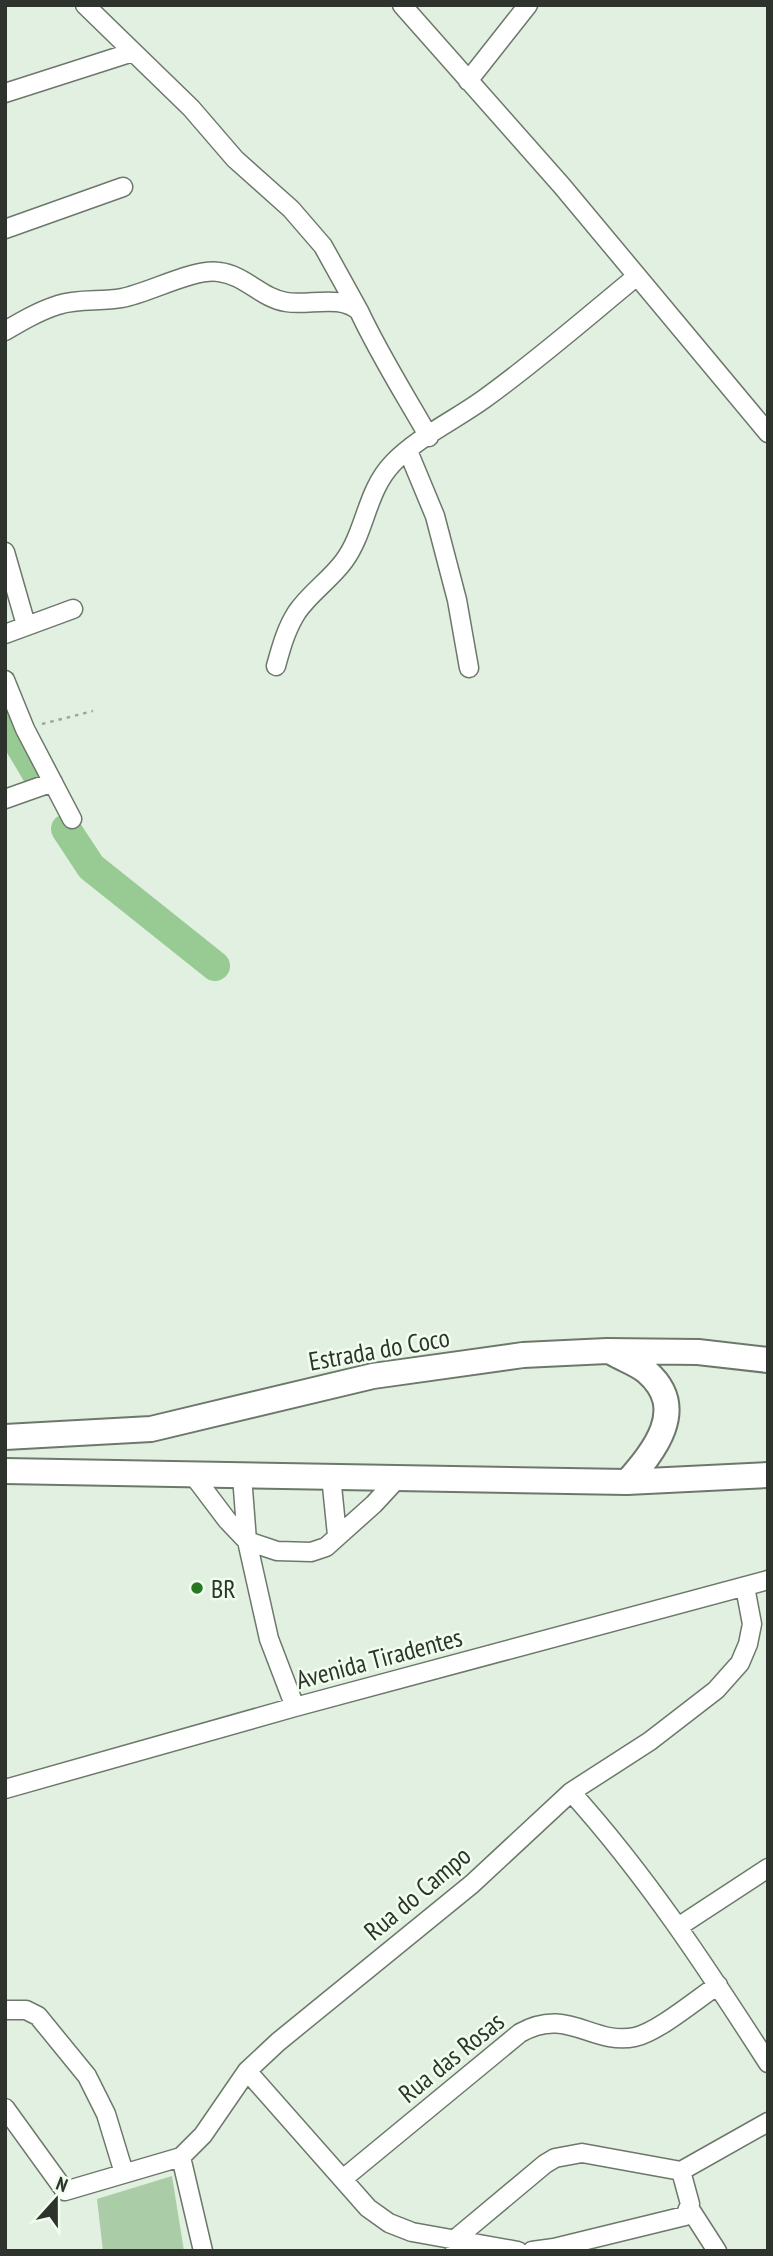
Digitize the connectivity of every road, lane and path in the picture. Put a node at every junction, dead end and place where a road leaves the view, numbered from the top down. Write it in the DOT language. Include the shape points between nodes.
graph roads {
  1 [pos="85,5"];
  2 [pos="402,5"];
  3 [pos="528,5"];
  4 [pos="133,52"];
  5 [pos="468,81"];
  6 [pos="5,93"];
  7 [pos="123,187"];
  8 [pos="5,229"];
  9 [pos="637,276"];
  10 [pos="359,311"];
  11 [pos="5,331"];
  12 [pos="768,433"];
  13 [pos="429,437"];
  14 [pos="408,451"];
  15 [pos="5,552"];
  16 [pos="73,609"];
  17 [pos="26,625"];
  18 [pos="5,634"];
  19 [pos="276,666"];
  20 [pos="469,668"];
  21 [pos="5,680"];
  22 [pos="93,712"];
  23 [pos="25,729"];
  24 [pos="53,782"];
  25 [pos="5,799"];
  26 [pos="72,819"];
  27 [pos="607,1350"];
  28 [pos="768,1360"];
  29 [pos="5,1437"];
  30 [pos="5,1471"];
  31 [pos="193,1475"];
  32 [pos="768,1475"];
  33 [pos="242,1476"];
  34 [pos="331,1476"];
  35 [pos="399,1477"];
  36 [pos="627,1482"];
  37 [pos="337,1535"];
  38 [pos="247,1541"];
  39 [pos="768,1580"];
  40 [pos="745,1587"];
  41 [pos="295,1707"];
  42 [pos="5,1790"];
  43 [pos="571,1792"];
  44 [pos="768,1868"];
  45 [pos="678,1927"];
  46 [pos="718,1985"];
  47 [pos="5,2010"];
  48 [pos="768,2063"];
  49 [pos="247,2071"];
  50 [pos="5,2108"];
  51 [pos="768,2122"];
  52 [pos="181,2157"];
  53 [pos="681,2171"];
  54 [pos="124,2173"];
  55 [pos="344,2178"];
  56 [pos="687,2213"];
  57 [pos="454,2245"];
  58 [pos="203,2251"];
  59 [pos="517,2251"];
  60 [pos="532,2251"];
  61 [pos="718,2251"];
  1 -- 4 [label="street"];
  2 -- 5 [label="street"];
  3 -- 5 [label="street"];
  4 -- 6 [label="street"];
  4 -- 10 [label="street" via="235,159 291,208 323,246"];
  5 -- 9 [label="street"];
  7 -- 8 [label="street"];
  9 -- 12 [label="street"];
  9 -- 13 [label="street" via="486,398"];
  10 -- 11 [label="street" via="345,303 276,300 242,279 215,271 120,299 62,303"];
  10 -- 13 [label="street"];
  13 -- 14 [label="street"];
  14 -- 19 [label="street" via="377,484 353,548 298,611 285,634"];
  14 -- 20 [label="street" via="435,516"];
  15 -- 17 [label="street"];
  16 -- 17 [label="street"];
  17 -- 18 [label="street"];
  21 -- 23 [label="street"];
  22 -- 23 [label="path"];
  23 -- 24 [label="street"];
  24 -- 25 [label="street"];
  24 -- 26 [label="street"];
  27 -- 28 [label="highway, Estrada do Coco" via="698,1352"];
  27 -- 29 [label="highway, Estrada do Coco" via="523,1354 373,1376 151,1429"];
  27 -- 36 [label="highway" via="647,1371 662,1392 667,1412 661,1439"];
  30 -- 31 [label="highway"];
  31 -- 33 [label="highway"];
  31 -- 38 [label="street"];
  32 -- 36 [label="highway"];
  33 -- 34 [label="highway"];
  33 -- 38 [label="street"];
  34 -- 35 [label="highway"];
  34 -- 37 [label="street"];
  35 -- 36 [label="highway"];
  35 -- 37 [label="street"];
  37 -- 38 [label="street" via="326,1547 311,1552 277,1551"];
  38 -- 41 [label="street" via="269,1639"];
  39 -- 40 [label="street, Avenida Tiradentes"];
  40 -- 41 [label="street, Avenida Tiradentes"];
  40 -- 43 [label="street, Rua do Campo" via="752,1623 740,1663 684,1716"];
  41 -- 42 [label="street, Avenida Tiradentes"];
  43 -- 45 [label="street" via="625,1854"];
  43 -- 49 [label="street, Rua do Campo" via="472,1884"];
  44 -- 45 [label="street"];
  45 -- 46 [label="street"];
  46 -- 48 [label="street"];
  46 -- 55 [label="street, Rua das Rosas" via="636,2037 550,2022 534,2025"];
  47 -- 54 [label="street" via="26,2010 38,2016 87,2076 106,2115"];
  49 -- 52 [label="street, Rua do Campo" via="203,2135"];
  49 -- 55 [label="street"];
  50 -- 54 [label="street" via="65,2191"];
  51 -- 53 [label="street"];
  52 -- 54 [label="street"];
  52 -- 58 [label="street"];
  53 -- 56 [label="street"];
  53 -- 57 [label="street" via="582,2153 555,2158"];
  55 -- 57 [label="street" via="368,2208 388,2223"];
  56 -- 60 [label="street"];
  56 -- 61 [label="street"];
  57 -- 59 [label="street"];
}
